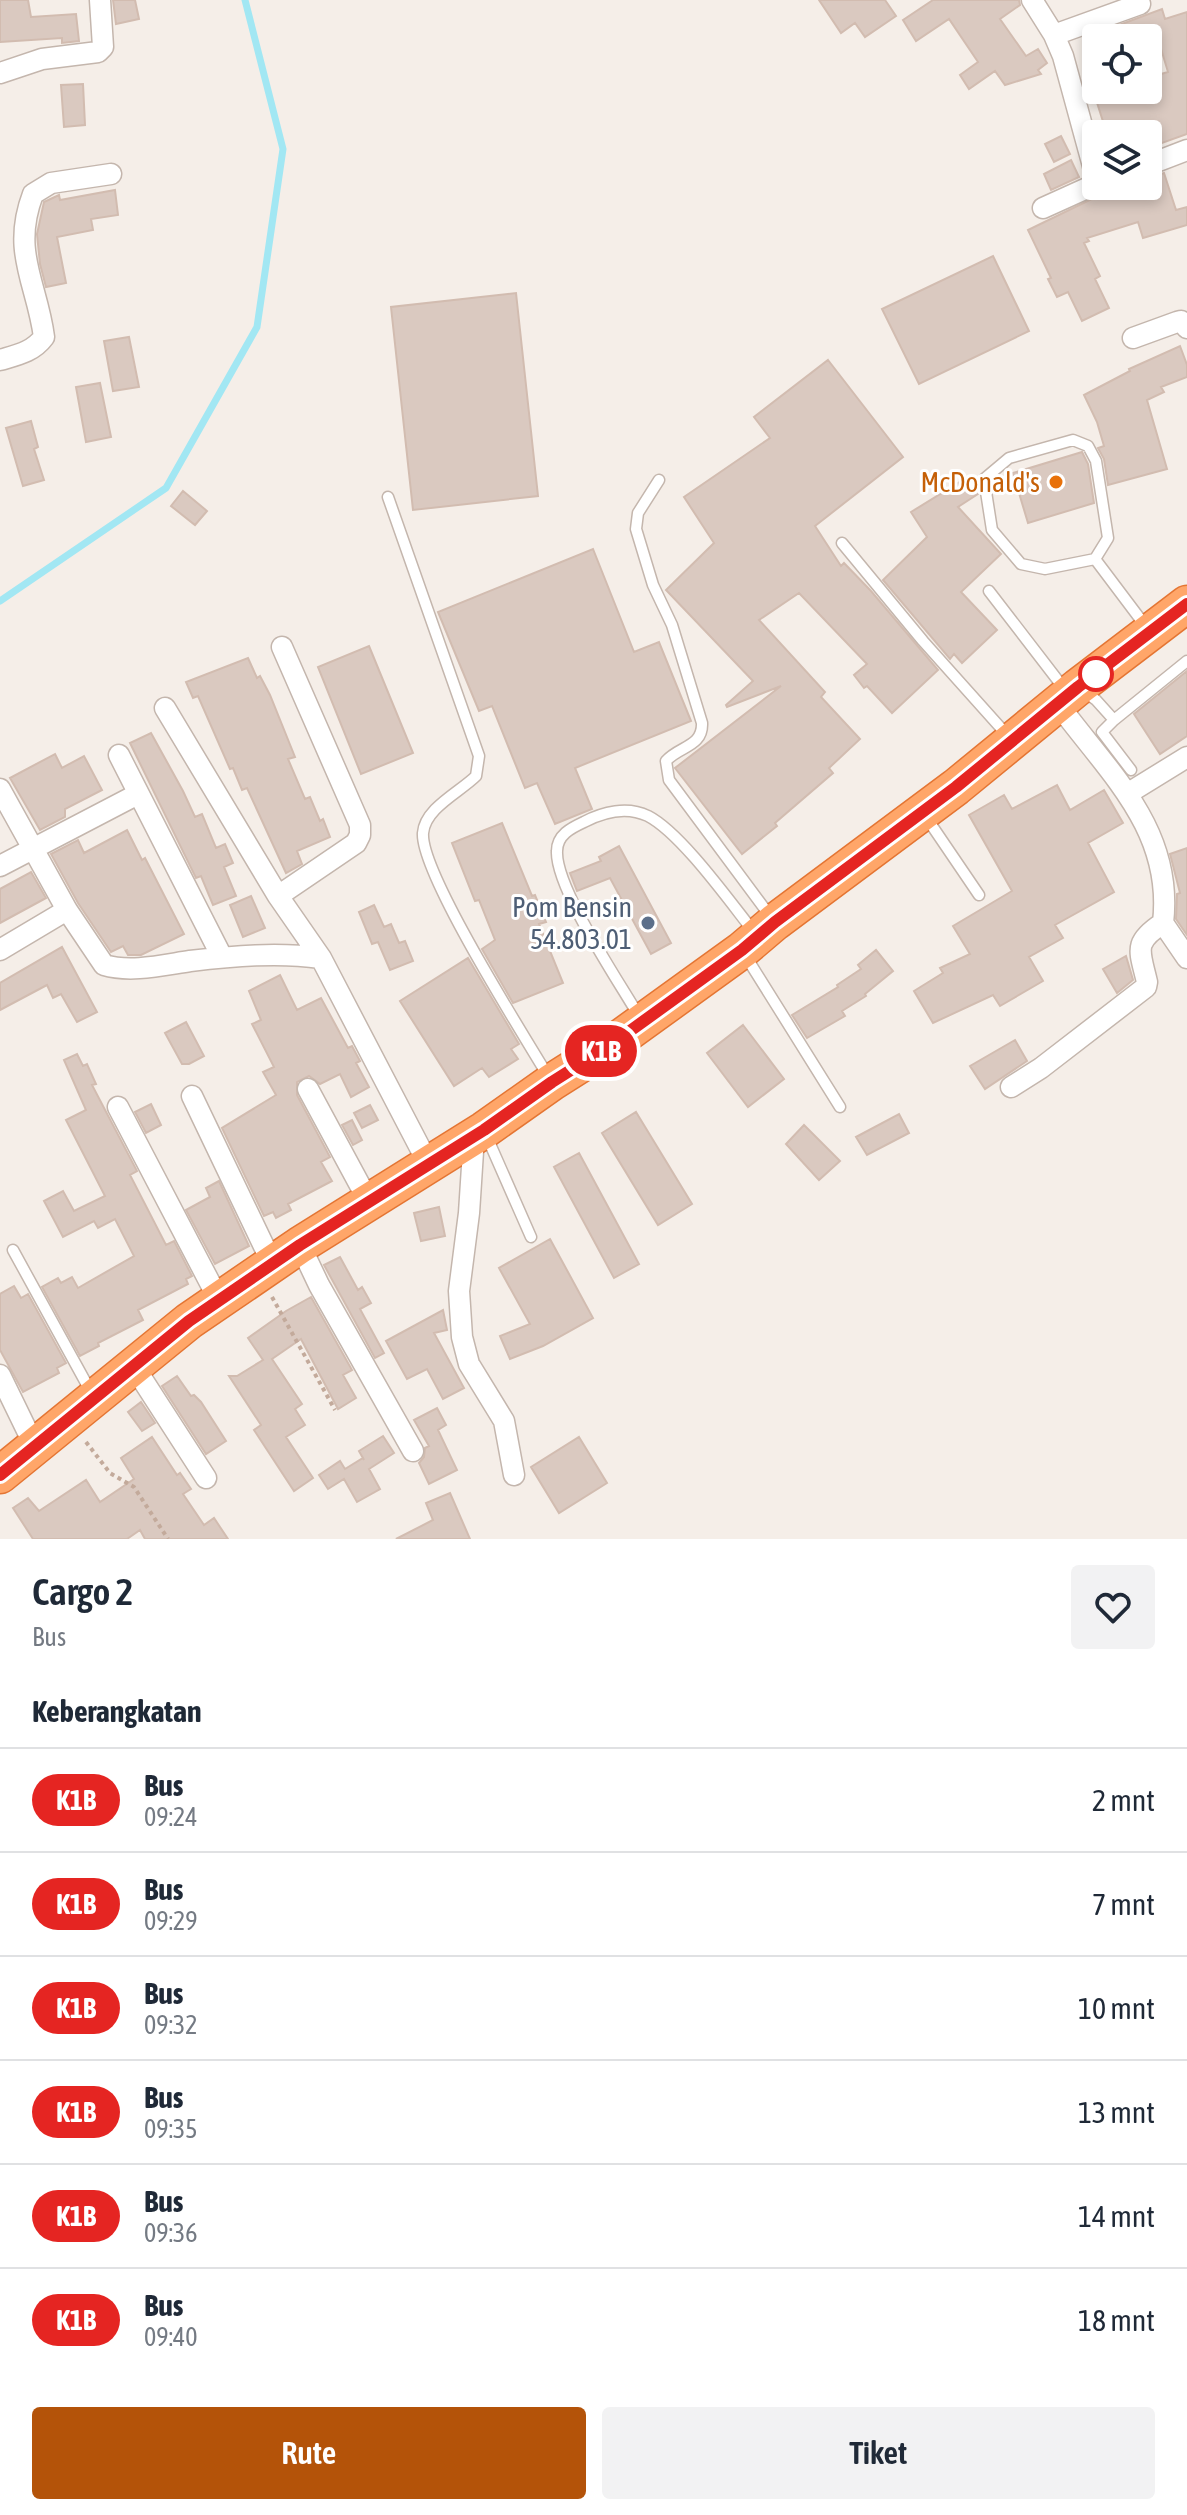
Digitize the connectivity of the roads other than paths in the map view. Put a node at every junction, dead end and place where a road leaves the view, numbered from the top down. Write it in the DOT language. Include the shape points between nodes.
graph roads {
  1 [pos="100,0"];
  2 [pos="1032,0"];
  3 [pos="1140,4"];
  4 [pos="1054,35"];
  5 [pos="0,73"];
  6 [pos="1082,123"];
  7 [pos="1187,150"];
  8 [pos="1162,160"];
  9 [pos="111,174"];
  10 [pos="1082,190"];
  11 [pos="1043,208"];
  12 [pos="1187,328"];
  13 [pos="1133,338"];
  14 [pos="0,360"];
  15 [pos="659,480"];
  16 [pos="388,497"];
  17 [pos="842,543"];
  18 [pos="1095,559"];
  19 [pos="989,591"];
  20 [pos="1187,604"];
  21 [pos="1151,633"];
  22 [pos="282,647"];
  23 [pos="1187,661"];
  24 [pos="1069,695"];
  25 [pos="165,708"];
  26 [pos="1114,720"];
  27 [pos="1095,738"];
  28 [pos="1012,740"];
  29 [pos="119,755"];
  30 [pos="1187,757"];
  31 [pos="1131,770"];
  32 [pos="0,789"];
  33 [pos="138,794"];
  34 [pos="1127,794"];
  35 [pos="922,812"];
  36 [pos="32,848"];
  37 [pos="0,866"];
  38 [pos="979,895"];
  39 [pos="278,896"];
  40 [pos="67,910"];
  41 [pos="1163,923"];
  42 [pos="758,936"];
  43 [pos="0,950"];
  44 [pos="222,957"];
  45 [pos="321,958"];
  46 [pos="1187,958"];
  47 [pos="643,1022"];
  48 [pos="552,1082"];
  49 [pos="1011,1087"];
  50 [pos="308,1089"];
  51 [pos="192,1096"];
  52 [pos="118,1107"];
  53 [pos="840,1107"];
  54 [pos="479,1133"];
  55 [pos="429,1165"];
  56 [pos="369,1202"];
  57 [pos="531,1237"];
  58 [pos="13,1250"];
  59 [pos="277,1261"];
  60 [pos="219,1300"];
  61 [pos="133,1365"];
  62 [pos="0,1375"];
  63 [pos="81,1408"];
  64 [pos="35,1447"];
  65 [pos="413,1451"];
  66 [pos="0,1475"];
  67 [pos="514,1475"];
  68 [pos="206,1478"];
  1 -- 5 [label="street" via="103,47 98,52 42,59"];
  2 -- 4 [label="street"];
  3 -- 4 [label="street"];
  4 -- 6 [label="street"];
  7 -- 8 [label="street"];
  9 -- 14 [label="street" via="51,183 33,194 24,247 44,337 28,351"];
  10 -- 11 [label="street"];
  12 -- 13 [label="street" via="1181,321"];
  15 -- 42 [label="lane" via="638,513 636,529 702,723 697,741 666,761 667,774"];
  16 -- 48 [label="lane" via="479,756 476,776 433,811 423,830 425,852"];
  17 -- 28 [label="lane"];
  18 -- 18 [label="lane" via="1045,569 1021,564 992,530 984,479 1009,458 1073,440 1088,446 1096,461 1108,538"];
  18 -- 21 [label="lane"];
  19 -- 24 [label="lane"];
  20 -- 21 [label="highway"];
  21 -- 24 [label="highway"];
  22 -- 39 [label="street" via="360,835 356,843"];
  23 -- 26 [label="lane"];
  24 -- 26 [label="lane" via="1096,700"];
  24 -- 27 [label="street"];
  24 -- 28 [label="highway"];
  25 -- 39 [label="street"];
  26 -- 27 [label="lane"];
  27 -- 31 [label="lane"];
  27 -- 34 [label="street"];
  28 -- 35 [label="highway"];
  29 -- 33 [label="street"];
  30 -- 34 [label="street"];
  32 -- 36 [label="street"];
  33 -- 36 [label="street"];
  33 -- 44 [label="street"];
  34 -- 41 [label="street" via="1161,861"];
  35 -- 38 [label="lane"];
  35 -- 42 [label="highway"];
  36 -- 37 [label="street"];
  36 -- 40 [label="street"];
  39 -- 45 [label="street"];
  40 -- 43 [label="street"];
  40 -- 44 [label="street" via="104,965 113,968"];
  41 -- 46 [label="street"];
  41 -- 49 [label="street" via="1139,949 1146,987"];
  42 -- 47 [label="highway"];
  42 -- 47 [label="lane" via="705,871 648,816 610,812 567,830 557,851 566,890"];
  42 -- 53 [label="lane"];
  44 -- 45 [label="street"];
  45 -- 55 [label="street"];
  47 -- 48 [label="highway"];
  48 -- 54 [label="highway"];
  50 -- 56 [label="street"];
  51 -- 59 [label="street"];
  52 -- 60 [label="street"];
  54 -- 55 [label="highway"];
  54 -- 57 [label="lane"];
  54 -- 67 [label="street" via="459,1291 462,1337 469,1364 504,1421"];
  55 -- 56 [label="highway"];
  56 -- 59 [label="highway"];
  58 -- 63 [label="lane"];
  59 -- 60 [label="highway"];
  59 -- 65 [label="street" via="325,1296"];
  60 -- 61 [label="highway"];
  61 -- 63 [label="highway"];
  61 -- 68 [label="street"];
  62 -- 64 [label="street"];
  63 -- 64 [label="highway"];
  64 -- 66 [label="highway"];
}
